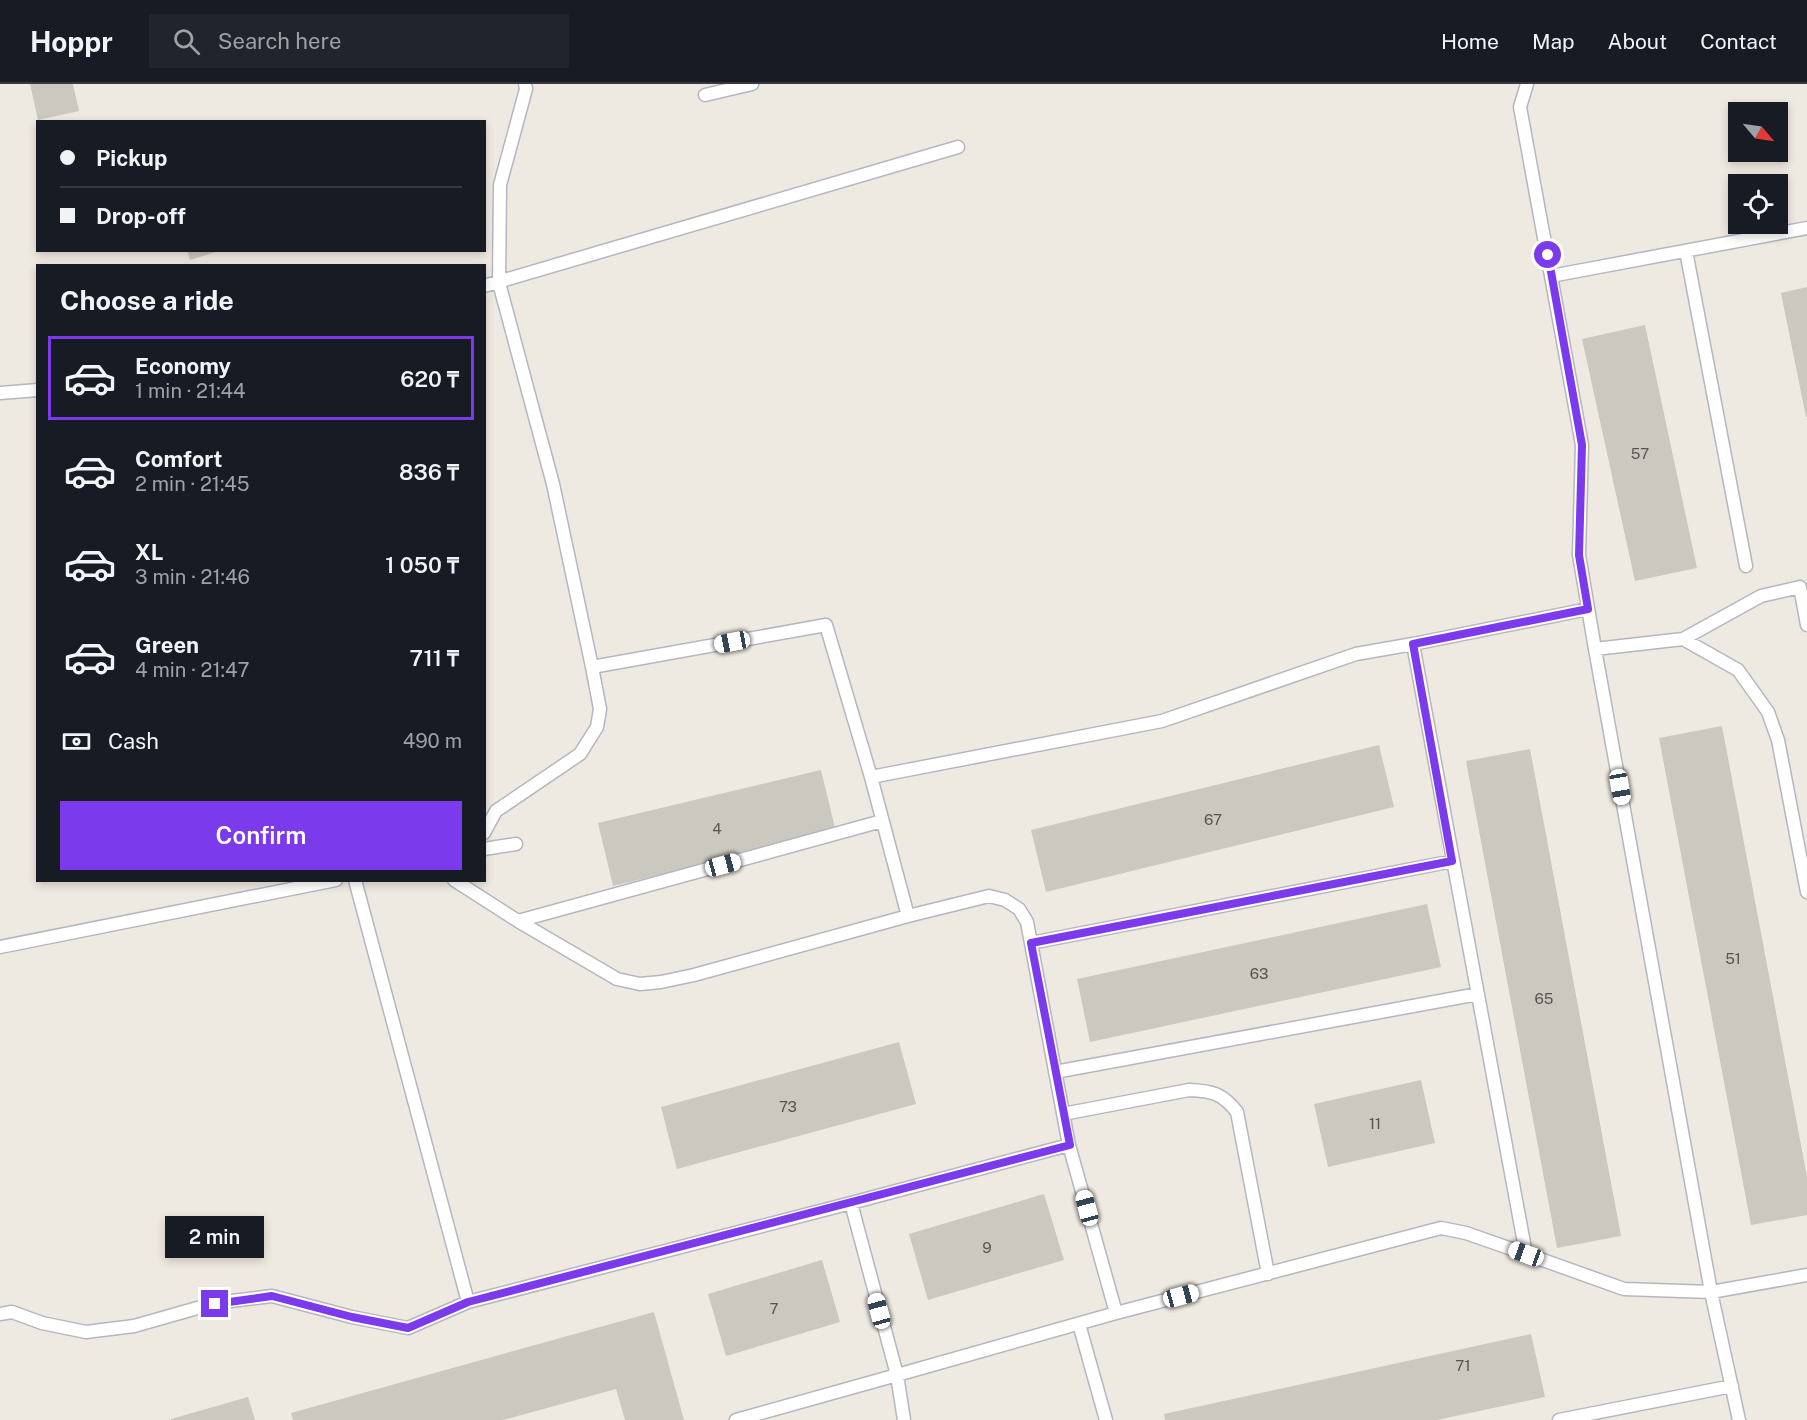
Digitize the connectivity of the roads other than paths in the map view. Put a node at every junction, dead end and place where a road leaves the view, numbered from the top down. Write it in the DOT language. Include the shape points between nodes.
graph roads {
  1 [pos="525,84"];
  2 [pos="752,84"];
  3 [pos="1527,84"];
  4 [pos="705,95"];
  5 [pos="958,147"];
  6 [pos="1807,228"];
  7 [pos="1686,251"];
  8 [pos="1551,276"];
  9 [pos="499,283"];
  10 [pos="486,286"];
  11 [pos="36,390"];
  12 [pos="0,393"];
  13 [pos="1746,566"];
  14 [pos="1803,586"];
  15 [pos="1588,609"];
  16 [pos="1807,625"];
  17 [pos="1683,639"];
  18 [pos="1413,644"];
  19 [pos="1595,649"];
  20 [pos="592,668"];
  21 [pos="871,777"];
  22 [pos="882,821"];
  23 [pos="486,828"];
  24 [pos="516,844"];
  25 [pos="486,849"];
  26 [pos="1452,861"];
  27 [pos="326,882"];
  28 [pos="356,882"];
  29 [pos="457,882"];
  30 [pos="1807,892"];
  31 [pos="908,916"];
  32 [pos="518,921"];
  33 [pos="1031,943"];
  34 [pos="0,947"];
  35 [pos="1478,994"];
  36 [pos="1054,1072"];
  37 [pos="1063,1114"];
  38 [pos="1070,1145"];
  39 [pos="851,1203"];
  40 [pos="1526,1254"];
  41 [pos="1268,1274"];
  42 [pos="1807,1275"];
  43 [pos="1711,1292"];
  44 [pos="468,1302"];
  45 [pos="1116,1313"];
  46 [pos="0,1314"];
  47 [pos="1079,1324"];
  48 [pos="897,1375"];
  49 [pos="1732,1386"];
  50 [pos="736,1420"];
  51 [pos="904,1420"];
  52 [pos="1106,1420"];
  53 [pos="1559,1420"];
  54 [pos="1738,1420"];
  1 -- 9 [label="lane" via="500,185"];
  2 -- 4 [label="lane"];
  3 -- 8 [label="lane" via="1520,107"];
  5 -- 9 [label="lane"];
  6 -- 7 [label="lane"];
  7 -- 8 [label="lane"];
  7 -- 13 [label="lane"];
  8 -- 15 [label="lane" via="1582,445 1579,555"];
  9 -- 10 [label="lane"];
  9 -- 20 [label="lane" via="553,484"];
  11 -- 12 [label="lane"];
  14 -- 16 [label="lane"];
  14 -- 17 [label="lane" via="1761,596"];
  15 -- 18 [label="lane"];
  15 -- 19 [label="lane"];
  17 -- 19 [label="lane"];
  17 -- 30 [label="lane" via="1738,670 1768,712 1778,740"];
  18 -- 21 [label="lane" via="1356,654 1162,721"];
  18 -- 26 [label="lane"];
  19 -- 43 [label="lane"];
  20 -- 21 [label="lane" via="826,625"];
  20 -- 23 [label="lane" via="600,709 597,727 580,754 496,811"];
  21 -- 22 [label="lane"];
  22 -- 31 [label="lane"];
  22 -- 32 [label="lane"];
  24 -- 25 [label="lane"];
  26 -- 33 [label="lane"];
  26 -- 35 [label="lane"];
  27 -- 34 [label="lane"];
  28 -- 44 [label="lane"];
  29 -- 32 [label="lane"];
  31 -- 32 [label="lane" via="694,975 640,984 617,979"];
  31 -- 33 [label="lane" via="989,896 1019,909 1027,922"];
  33 -- 36 [label="lane"];
  35 -- 36 [label="lane"];
  35 -- 40 [label="lane"];
  36 -- 37 [label="lane"];
  37 -- 38 [label="lane"];
  37 -- 41 [label="lane" via="1189,1089 1227,1099 1237,1112"];
  38 -- 39 [label="lane"];
  38 -- 45 [label="lane"];
  39 -- 44 [label="lane"];
  39 -- 48 [label="lane"];
  40 -- 41 [label="lane" via="1441,1228"];
  40 -- 43 [label="lane" via="1624,1289"];
  41 -- 45 [label="lane"];
  42 -- 43 [label="lane"];
  43 -- 49 [label="lane"];
  44 -- 46 [label="lane" via="408,1328 272,1296 215,1304 134,1326 86,1332 12,1312"];
  45 -- 47 [label="lane"];
  47 -- 48 [label="lane"];
  47 -- 52 [label="lane"];
  48 -- 50 [label="lane"];
  48 -- 51 [label="lane"];
  49 -- 53 [label="lane"];
  49 -- 54 [label="lane"];
}
